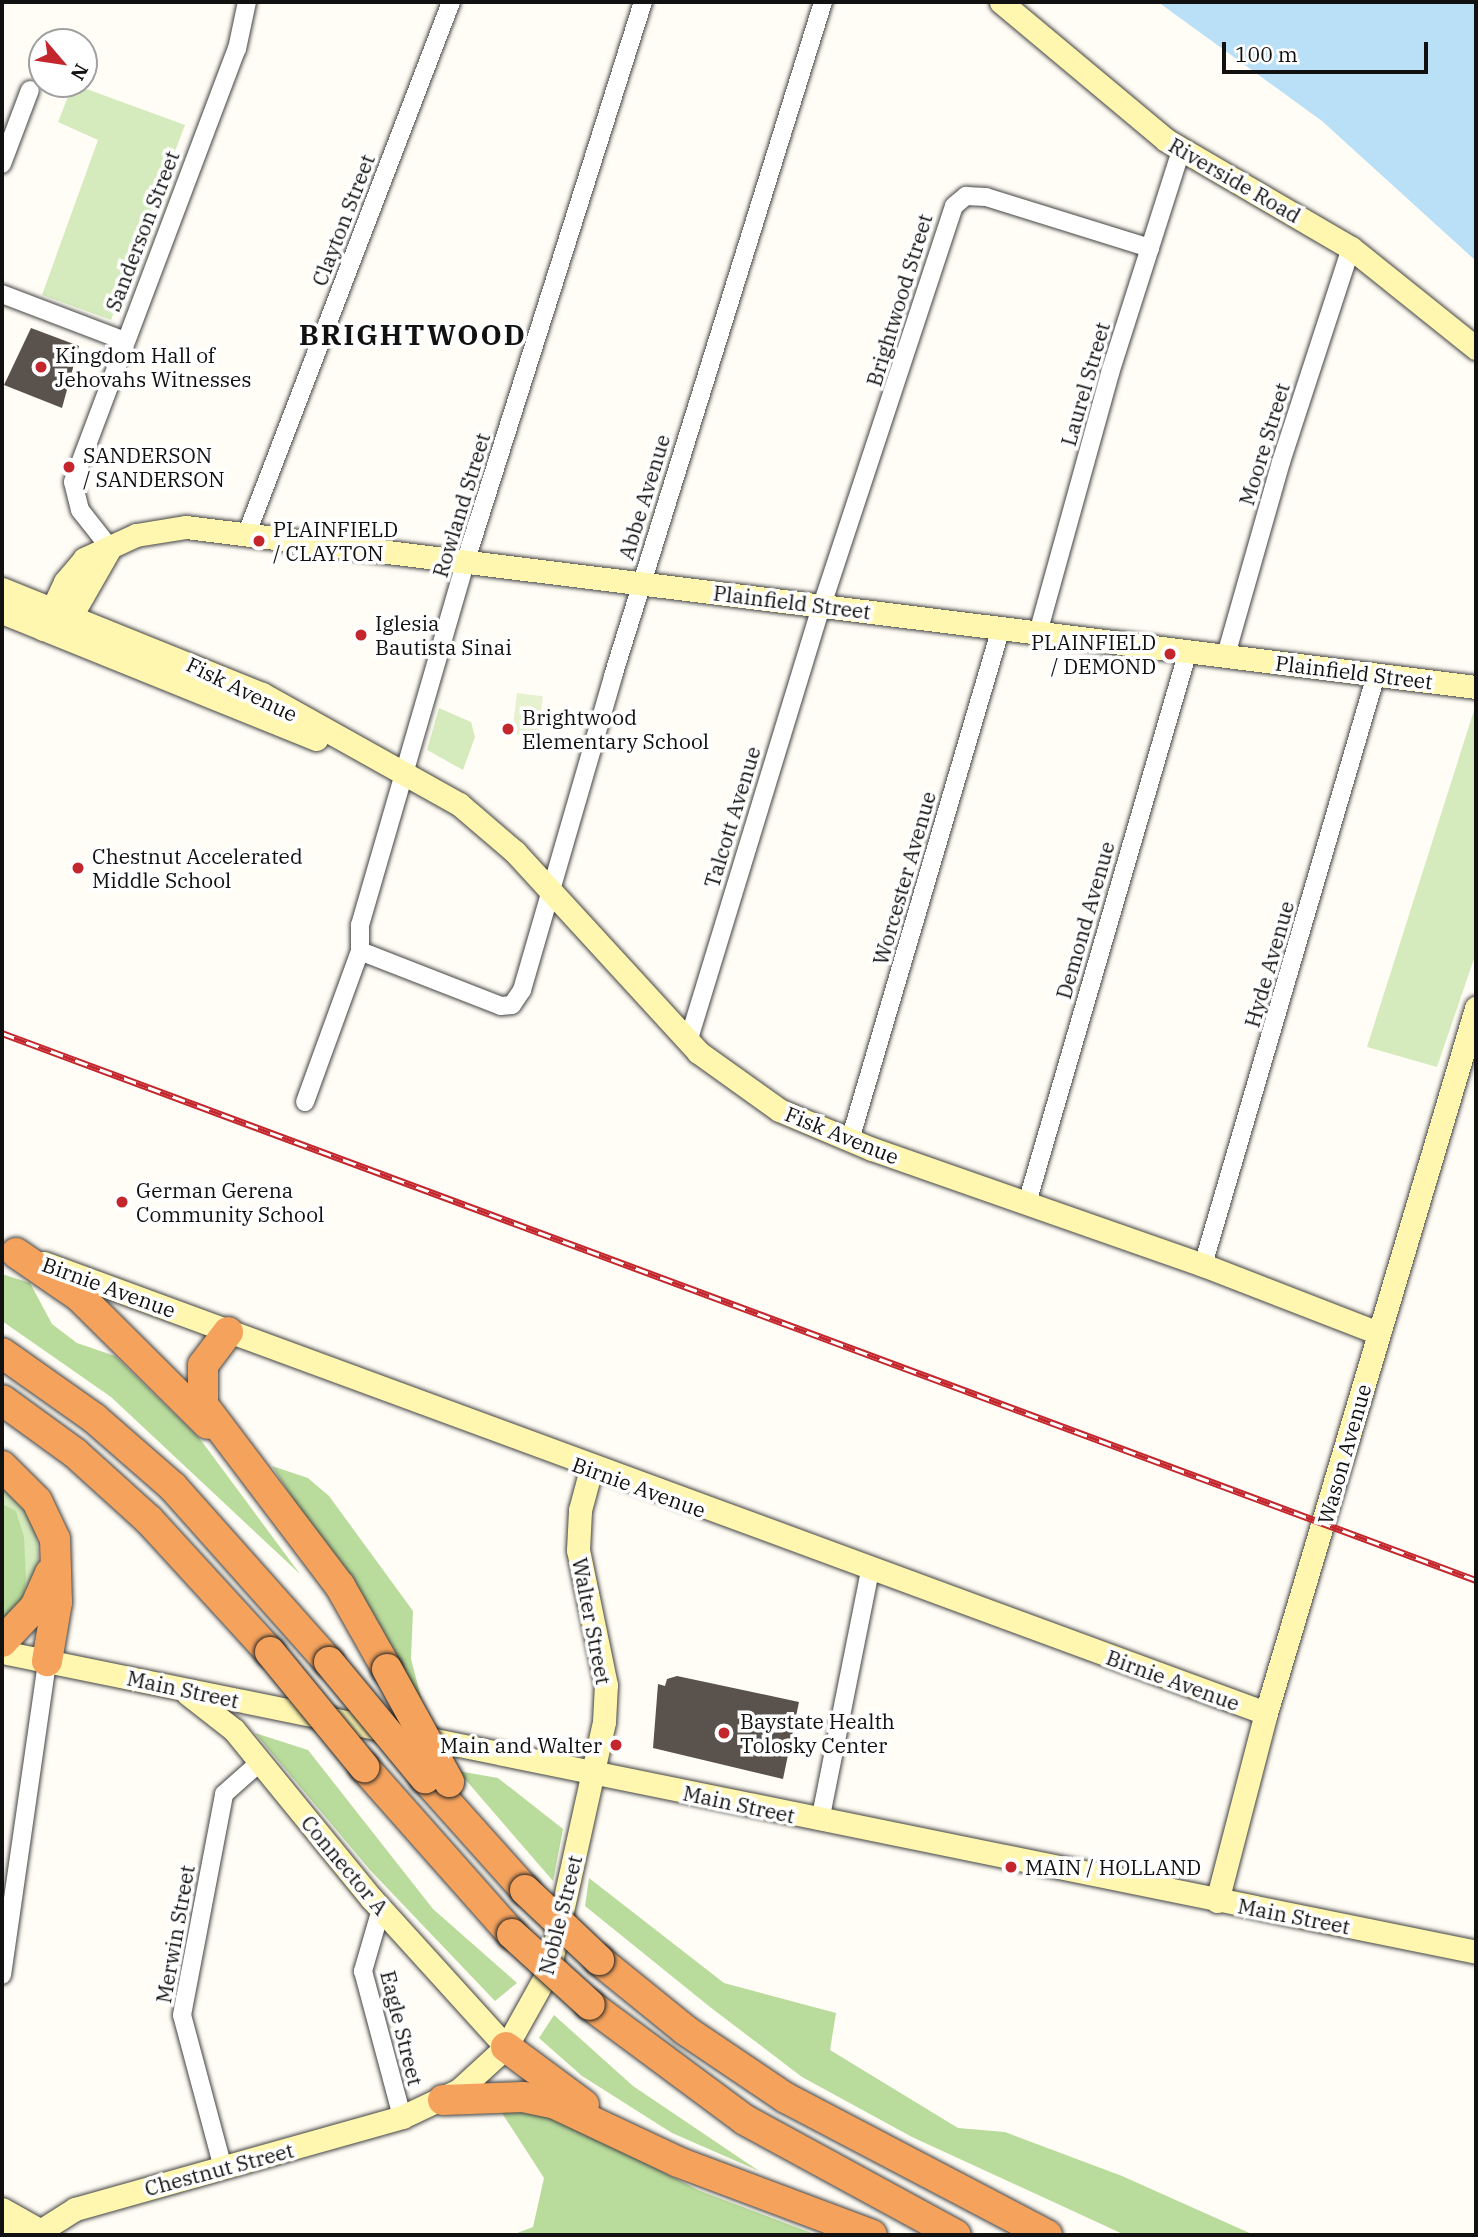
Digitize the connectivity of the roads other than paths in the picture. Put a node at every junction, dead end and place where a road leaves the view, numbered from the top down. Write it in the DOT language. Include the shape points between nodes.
graph roads {
  1 [pos="247,2"];
  2 [pos="451,2"];
  3 [pos="643,2"];
  4 [pos="823,2"];
  5 [pos="1001,2"];
  6 [pos="28,95"];
  7 [pos="1181,150"];
  8 [pos="2,164"];
  9 [pos="1150,247"];
  10 [pos="1351,248"];
  11 [pos="2,294"];
  12 [pos="125,341"];
  13 [pos="1476,348"];
  14 [pos="247,533"];
  15 [pos="110,548"];
  16 [pos="466,560"];
  17 [pos="642,583"];
  18 [pos="2,589"];
  19 [pos="822,606"];
  20 [pos="2,612"];
  21 [pos="56,623"];
  22 [pos="1001,628"];
  23 [pos="1038,632"];
  24 [pos="1188,651"];
  25 [pos="1226,655"];
  26 [pos="1376,675"];
  27 [pos="1476,687"];
  28 [pos="407,775"];
  29 [pos="554,894"];
  30 [pos="360,951"];
  31 [pos="1476,1008"];
  32 [pos="688,1042"];
  33 [pos="305,1102"];
  34 [pos="849,1140"];
  35 [pos="1027,1203"];
  36 [pos="16,1253"];
  37 [pos="1203,1265"];
  38 [pos="228,1332"];
  39 [pos="1378,1333"];
  40 [pos="2,1353"];
  41 [pos="2,1400"];
  42 [pos="2,1466"];
  43 [pos="592,1469"];
  44 [pos="264,1483"];
  45 [pos="57,1557"];
  46 [pos="870,1572"];
  47 [pos="2,1642"];
  48 [pos="2,1651"];
  49 [pos="47,1661"];
  50 [pos="180,1688"];
  51 [pos="1266,1713"];
  52 [pos="260,1762"];
  53 [pos="595,1774"];
  54 [pos="437,1780"];
  55 [pos="820,1821"];
  56 [pos="1217,1901"];
  57 [pos="381,1909"];
  58 [pos="6,1922"];
  59 [pos="1476,1952"];
  60 [pos="2,1975"];
  61 [pos="506,2047"];
  62 [pos="443,2100"];
  63 [pos="402,2117"];
  64 [pos="628,2136"];
  65 [pos="223,2168"];
  66 [pos="2,2209"];
  67 [pos="2,2229"];
  68 [pos="41,2233"];
  69 [pos="13,2235"];
  70 [pos="872,2235"];
  71 [pos="956,2235"];
  72 [pos="1047,2235"];
  1 -- 12 [label="street, Sanderson Street" via="237,49"];
  2 -- 14 [label="street, Clayton Street"];
  3 -- 16 [label="street, Rowland Street"];
  4 -- 17 [label="street, Abbe Avenue"];
  5 -- 7 [label="main road, Riverside Road"];
  6 -- 8 [label="street"];
  7 -- 9 [label="street, Laurel Street"];
  7 -- 10 [label="main road, Riverside Road"];
  9 -- 19 [label="street, Brightwood Street" via="992,198 960,199 949,215"];
  9 -- 23 [label="street, Laurel Street"];
  10 -- 13 [label="main road, Riverside Road"];
  10 -- 25 [label="street, Moore Street" via="1281,462"];
  11 -- 12 [label="street"];
  12 -- 15 [label="street, Sanderson Street" via="73,482 80,510"];
  14 -- 15 [label="main road, Plainfield Street" via="175,527"];
  14 -- 16 [label="main road, Plainfield Street"];
  15 -- 21 [label="main road"];
  16 -- 17 [label="main road, Plainfield Street"];
  16 -- 28 [label="street, Rowland Street"];
  17 -- 19 [label="main road, Plainfield Street"];
  17 -- 29 [label="street, Abbe Avenue" via="577,796"];
  18 -- 21 [label="main road"];
  19 -- 22 [label="main road, Plainfield Street"];
  19 -- 32 [label="street, Talcott Avenue"];
  20 -- 21 [label="main road"];
  21 -- 28 [label="main road, Fisk Avenue"];
  22 -- 23 [label="main road, Plainfield Street"];
  22 -- 34 [label="street, Worcester Avenue"];
  23 -- 24 [label="main road, Plainfield Street"];
  24 -- 25 [label="main road, Plainfield Street"];
  24 -- 35 [label="street, Demond Avenue"];
  25 -- 26 [label="main road, Plainfield Street"];
  26 -- 27 [label="main road, Plainfield Street"];
  26 -- 37 [label="street, Hyde Avenue"];
  28 -- 29 [label="main road, Fisk Avenue" via="488,825"];
  28 -- 30 [label="street, Rowland Street" via="360,925"];
  29 -- 30 [label="street, Abbe Avenue" via="512,1005 454,991"];
  29 -- 32 [label="main road, Fisk Avenue"];
  30 -- 33 [label="street, Rowland Street"];
  31 -- 39 [label="main road, Wason Avenue"];
  32 -- 34 [label="main road, Fisk Avenue" via="758,1098"];
  34 -- 35 [label="main road, Fisk Avenue"];
  35 -- 37 [label="main road, Fisk Avenue"];
  36 -- 38 [label="main road, Birnie Avenue"];
  36 -- 44 [label="highway" via="85,1301"];
  37 -- 39 [label="main road, Fisk Avenue"];
  38 -- 43 [label="main road, Birnie Avenue"];
  38 -- 44 [label="highway" via="202,1365 201,1399 217,1428"];
  39 -- 51 [label="main road, Wason Avenue"];
  40 -- 54 [label="highway, bridge" via="94,1418 173,1487"];
  41 -- 71 [label="highway, bridge" via="75,1453 149,1520 270,1652 364,1767 512,1934 590,2005 756,2126"];
  42 -- 45 [label="highway" via="43,1510"];
  43 -- 46 [label="main road, Birnie Avenue"];
  43 -- 53 [label="main road, Walter Street" via="578,1534 607,1696"];
  44 -- 54 [label="highway, bridge" via="340,1586 387,1669"];
  45 -- 47 [label="highway" via="36,1607"];
  45 -- 49 [label="highway"];
  46 -- 51 [label="main road, Birnie Avenue"];
  46 -- 55 [label="street"];
  48 -- 49 [label="main road, Main Street"];
  49 -- 50 [label="main road, Main Street"];
  49 -- 58 [label="street"];
  50 -- 52 [label="main road, Connector A" via="227,1723"];
  50 -- 53 [label="main road, Main Street"];
  51 -- 56 [label="main road, Wason Avenue"];
  52 -- 57 [label="main road, Connector A"];
  52 -- 65 [label="street, Merwin Street" via="224,1794 183,2015"];
  53 -- 55 [label="main road, Main Street"];
  53 -- 61 [label="main road, Noble Street" via="549,1970"];
  54 -- 72 [label="highway, bridge" via="525,1890 599,1960 685,2030 786,2098"];
  55 -- 56 [label="main road, Main Street"];
  56 -- 59 [label="main road, Main Street"];
  57 -- 61 [label="main road, Connector A"];
  57 -- 63 [label="street, Eagle Street" via="363,1971"];
  58 -- 60 [label="street"];
  61 -- 62 [label="main road, Noble Street"];
  61 -- 64 [label="highway"];
  62 -- 63 [label="main road, Noble Street"];
  62 -- 64 [label="highway" via="523,2097 555,2104"];
  63 -- 65 [label="main road, Chestnut Street"];
  64 -- 70 [label="highway" via="678,2162"];
  65 -- 68 [label="main road, Chestnut Street" via="75,2209"];
  66 -- 68 [label="main road, Chestnut Street"];
  67 -- 69 [label="main road"];
}
